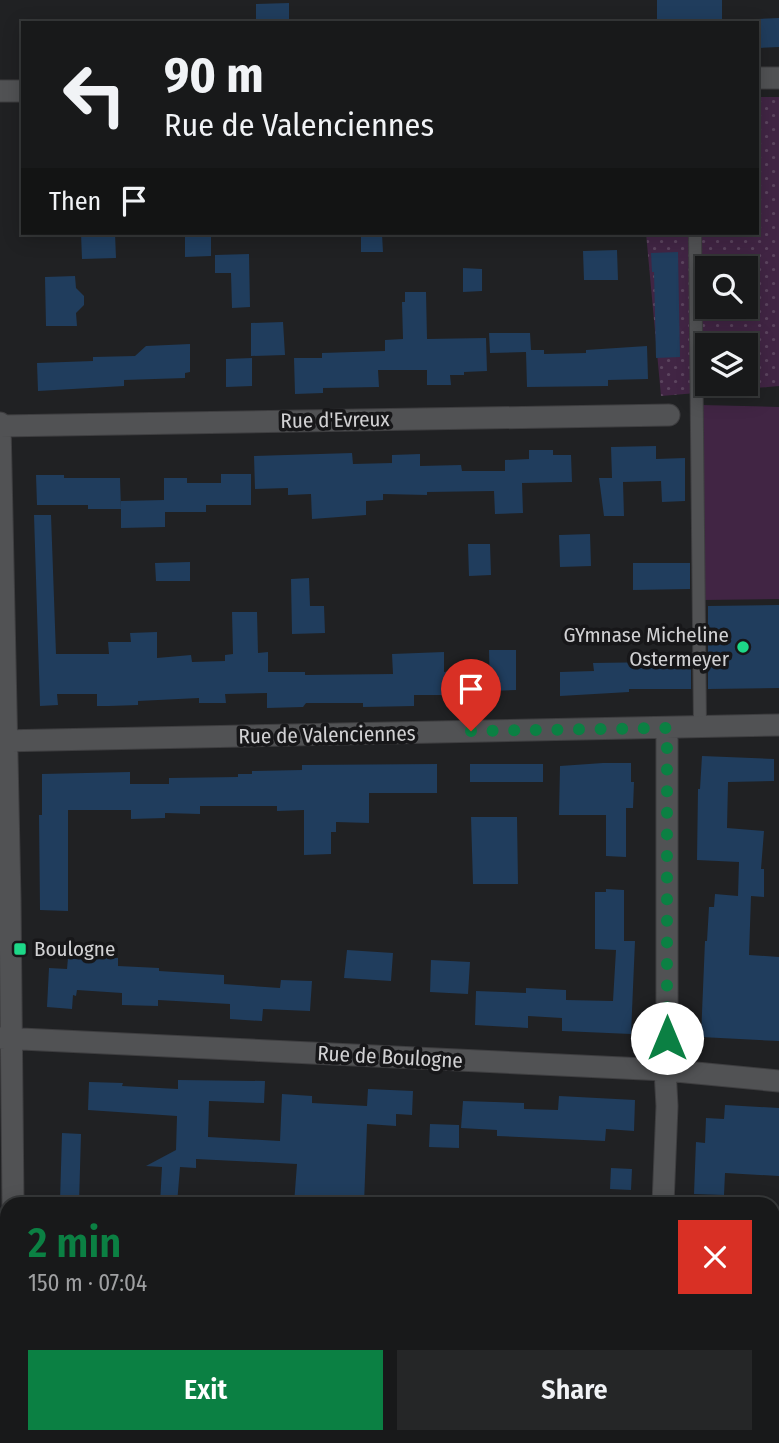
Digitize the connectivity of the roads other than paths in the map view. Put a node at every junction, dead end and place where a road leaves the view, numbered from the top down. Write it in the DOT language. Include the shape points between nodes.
graph roads {
  1 [pos="759,78"];
  2 [pos="779,78"];
  3 [pos="0,91"];
  4 [pos="21,91"];
  5 [pos="695,235"];
  6 [pos="669,415"];
  7 [pos="0,424"];
  8 [pos="779,725"];
  9 [pos="700,727"];
  10 [pos="667,728"];
  11 [pos="3,741"];
  12 [pos="6,1038"];
  13 [pos="666,1070"];
  14 [pos="779,1081"];
  15 [pos="13,1197"];
  16 [pos="663,1197"];
  1 -- 2 [label="street"];
  3 -- 4 [label="street"];
  5 -- 9 [label="lane"];
  6 -- 7 [label="street, Rue d'Evreux"];
  7 -- 11 [label="street"];
  8 -- 9 [label="street, Rue de Valenciennes"];
  9 -- 10 [label="street, Rue de Valenciennes"];
  10 -- 11 [label="street, Rue de Valenciennes"];
  10 -- 13 [label="street"];
  11 -- 12 [label="street"];
  12 -- 13 [label="street, Rue de Boulogne"];
  12 -- 15 [label="street"];
  13 -- 14 [label="street, Rue de Boulogne"];
  13 -- 16 [label="street"];
}
